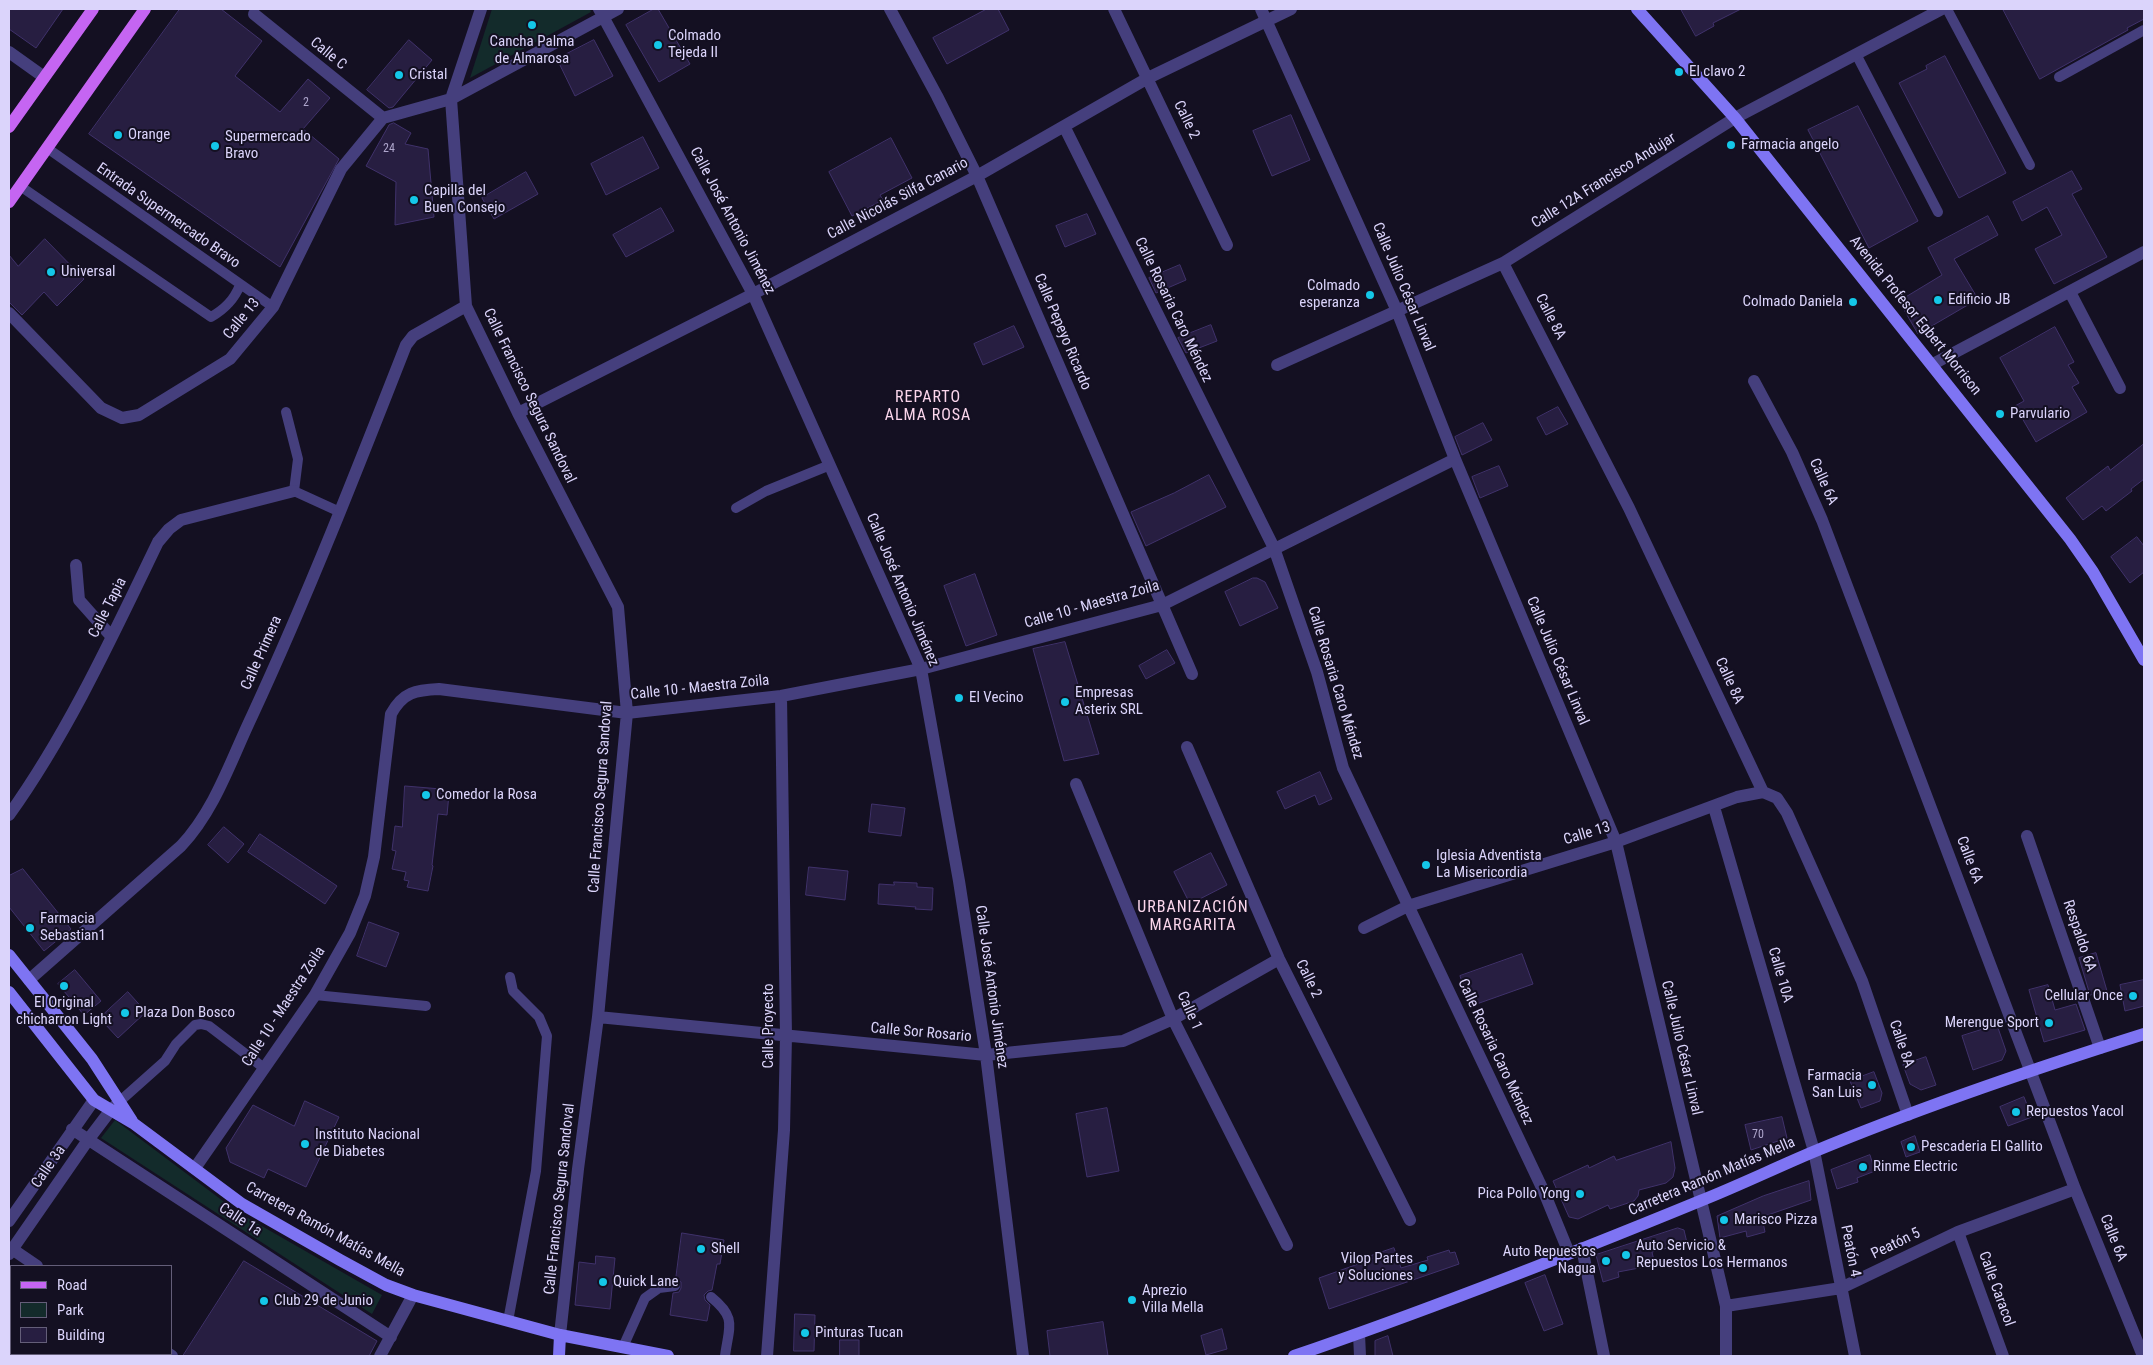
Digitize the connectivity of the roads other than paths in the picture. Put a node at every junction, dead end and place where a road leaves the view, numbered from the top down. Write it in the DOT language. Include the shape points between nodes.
graph roads {
  1 [pos="93,9"];
  2 [pos="145,9"];
  3 [pos="481,9"];
  4 [pos="618,9"];
  5 [pos="890,9"];
  6 [pos="1114,9"];
  7 [pos="1292,9"];
  8 [pos="1638,9"];
  9 [pos="1942,9"];
  10 [pos="1947,9"];
  11 [pos="601,13"];
  12 [pos="254,14"];
  13 [pos="1264,15"];
  14 [pos="2144,30"];
  15 [pos="9,52"];
  16 [pos="1856,54"];
  17 [pos="44,77"];
  18 [pos="2059,77"];
  19 [pos="1148,78"];
  20 [pos="451,99"];
  21 [pos="383,118"];
  22 [pos="1735,118"];
  23 [pos="1064,126"];
  24 [pos="9,127"];
  25 [pos="47,148"];
  26 [pos="2030,165"];
  27 [pos="977,176"];
  28 [pos="20,186"];
  29 [pos="9,202"];
  30 [pos="1938,212"];
  31 [pos="1227,245"];
  32 [pos="2144,252"];
  33 [pos="1503,263"];
  34 [pos="240,285"];
  35 [pos="2070,292"];
  36 [pos="753,294"];
  37 [pos="466,306"];
  38 [pos="273,307"];
  39 [pos="1398,310"];
  40 [pos="9,313"];
  41 [pos="1933,364"];
  42 [pos="1277,365"];
  43 [pos="1754,381"];
  44 [pos="2120,388"];
  45 [pos="286,412"];
  46 [pos="518,413"];
  47 [pos="1455,460"];
  48 [pos="830,465"];
  49 [pos="294,491"];
  50 [pos="736,508"];
  51 [pos="340,512"];
  52 [pos="1274,548"];
  53 [pos="76,565"];
  54 [pos="1162,604"];
  55 [pos="111,636"];
  56 [pos="2144,660"];
  57 [pos="922,669"];
  58 [pos="1192,674"];
  59 [pos="781,696"];
  60 [pos="627,712"];
  61 [pos="1187,748"];
  62 [pos="1076,784"];
  63 [pos="1763,792"];
  64 [pos="1714,807"];
  65 [pos="9,815"];
  66 [pos="2027,836"];
  67 [pos="1616,842"];
  68 [pos="1408,906"];
  69 [pos="1364,928"];
  70 [pos="9,955"];
  71 [pos="1279,959"];
  72 [pos="510,977"];
  73 [pos="29,980"];
  74 [pos="9,992"];
  75 [pos="315,995"];
  76 [pos="426,1006"];
  77 [pos="598,1016"];
  78 [pos="1173,1019"];
  79 [pos="2144,1034"];
  80 [pos="786,1036"];
  81 [pos="2100,1048"];
  82 [pos="986,1055"];
  83 [pos="264,1068"];
  84 [pos="2031,1070"];
  85 [pos="94,1100"];
  86 [pos="114,1106"];
  87 [pos="1908,1115"];
  88 [pos="72,1129"];
  89 [pos="88,1140"];
  90 [pos="1814,1151"];
  91 [pos="194,1168"];
  92 [pos="2075,1189"];
  93 [pos="1700,1201"];
  94 [pos="1410,1220"];
  95 [pos="9,1221"];
  96 [pos="1958,1232"];
  97 [pos="1286,1245"];
  98 [pos="1582,1248"];
  99 [pos="10,1252"];
  100 [pos="1568,1253"];
  101 [pos="36,1265"];
  102 [pos="675,1286"];
  103 [pos="1841,1288"];
  104 [pos="413,1296"];
  105 [pos="711,1297"];
  106 [pos="1726,1306"];
  107 [pos="508,1321"];
  108 [pos="1360,1334"];
  109 [pos="560,1335"];
  110 [pos="391,1337"];
  111 [pos="623,1347"];
  112 [pos="380,1356"];
  113 [pos="559,1356"];
  114 [pos="668,1356"];
  115 [pos="725,1356"];
  116 [pos="766,1356"];
  117 [pos="1023,1356"];
  118 [pos="1294,1356"];
  119 [pos="1360,1356"];
  120 [pos="1604,1356"];
  121 [pos="1726,1356"];
  122 [pos="1855,1356"];
  123 [pos="2003,1356"];
  124 [pos="2143,1356"];
  1 -- 17 [label="main road"];
  2 -- 25 [label="main road"];
  3 -- 20 [label="street, Calle Francisco Segura Sandoval"];
  4 -- 11 [label="street"];
  5 -- 27 [label="street, Calle Pepeyo Ricardo"];
  6 -- 19 [label="street, Calle 2"];
  7 -- 13 [label="street, Calle Nicolás Silfa Canario"];
  8 -- 22 [label="main road, Avenida Profesor Egbert Morrison"];
  9 -- 16 [label="street, Calle 12A Francisco Andujar"];
  10 -- 26 [label="lane"];
  11 -- 20 [label="street"];
  11 -- 36 [label="street, Calle José Antonio Jiménez"];
  12 -- 21 [label="street, Calle C"];
  13 -- 19 [label="street, Calle Nicolás Silfa Canario"];
  13 -- 39 [label="street, Calle Julio César Linval"];
  14 -- 18 [label="lane"];
  15 -- 17 [label="street"];
  16 -- 22 [label="street, Calle 12A Francisco Andujar"];
  16 -- 30 [label="lane"];
  17 -- 24 [label="main road"];
  19 -- 23 [label="street, Calle Nicolás Silfa Canario"];
  19 -- 31 [label="street, Calle 2"];
  20 -- 21 [label="street"];
  20 -- 37 [label="street, Calle Francisco Segura Sandoval"];
  21 -- 38 [label="street, Calle 13" via="341,169"];
  22 -- 33 [label="street, Calle 12A Francisco Andujar"];
  22 -- 41 [label="main road, Avenida Profesor Egbert Morrison"];
  23 -- 27 [label="street, Calle Nicolás Silfa Canario"];
  23 -- 52 [label="street, Calle Rosaria Caro Méndez"];
  25 -- 28 [label="main road"];
  25 -- 34 [label="lane, Entrada Supermercado Bravo"];
  27 -- 36 [label="street, Calle Nicolás Silfa Canario"];
  27 -- 54 [label="street, Calle Pepeyo Ricardo"];
  28 -- 29 [label="main road"];
  28 -- 34 [label="lane" via="212,317 234,299"];
  32 -- 35 [label="street"];
  33 -- 39 [label="street, Calle 12A Francisco Andujar"];
  33 -- 63 [label="street, Calle 8A" via="1630,508"];
  34 -- 38 [label="lane, Entrada Supermercado Bravo"];
  35 -- 41 [label="street"];
  35 -- 44 [label="street"];
  36 -- 46 [label="street, Calle Nicolás Silfa Canario"];
  36 -- 48 [label="street, Calle José Antonio Jiménez"];
  37 -- 46 [label="street, Calle Francisco Segura Sandoval"];
  37 -- 51 [label="street, Calle Primera" via="414,336 406,345"];
  38 -- 40 [label="street, Calle 13" via="230,359 139,416 122,418 101,408"];
  39 -- 42 [label="street, Calle 12A Francisco Andujar"];
  39 -- 47 [label="street, Calle Julio César Linval"];
  41 -- 56 [label="main road, Avenida Profesor Egbert Morrison" via="2070,539"];
  43 -- 84 [label="street, Calle 6A" via="1792,452 1822,520"];
  45 -- 49 [label="lane" via="298,459"];
  46 -- 60 [label="street, Calle Francisco Segura Sandoval" via="618,607"];
  47 -- 52 [label="street, Calle 10 - Maestra Zoila"];
  47 -- 67 [label="street, Calle Julio César Linval"];
  48 -- 50 [label="lane" via="766,491"];
  48 -- 57 [label="street, Calle José Antonio Jiménez"];
  49 -- 51 [label="lane"];
  49 -- 55 [label="street, Calle Tapia" via="182,520 169,529 158,542"];
  51 -- 73 [label="street, Calle Primera" via="275,666 201,822 181,846"];
  52 -- 54 [label="street, Calle 10 - Maestra Zoila"];
  52 -- 68 [label="street, Calle Rosaria Caro Méndez" via="1317,672 1343,768"];
  53 -- 55 [label="street" via="79,600"];
  54 -- 57 [label="street, Calle 10 - Maestra Zoila"];
  54 -- 58 [label="street, Calle Pepeyo Ricardo"];
  55 -- 65 [label="street, Calle Tapia" via="46,760"];
  57 -- 59 [label="street, Calle 10 - Maestra Zoila"];
  57 -- 82 [label="street, Calle José Antonio Jiménez"];
  59 -- 60 [label="street, Calle 10 - Maestra Zoila"];
  59 -- 80 [label="street, Calle Proyecto"];
  60 -- 75 [label="street, Calle 10 - Maestra Zoila" via="439,689 408,694 398,702 388,728 374,857 366,896 350,933"];
  60 -- 77 [label="street, Calle Francisco Segura Sandoval"];
  61 -- 71 [label="street, Calle 2"];
  62 -- 78 [label="street, Calle 1"];
  63 -- 64 [label="street, Calle 13" via="1738,797"];
  63 -- 87 [label="street, Calle 8A" via="1777,798 1786,813 1862,981"];
  64 -- 67 [label="street, Calle 13"];
  64 -- 90 [label="street, Calle 10A"];
  66 -- 81 [label="street, Respaldo 6A"];
  67 -- 68 [label="street, Calle 13"];
  67 -- 93 [label="street, Calle Julio César Linval"];
  68 -- 69 [label="street, Calle 13"];
  68 -- 100 [label="street, Calle Rosaria Caro Méndez" via="1544,1192"];
  70 -- 73 [label="main road, Carretera Ramón Matías Mella"];
  71 -- 78 [label="street, Calle Sor Rosario"];
  71 -- 94 [label="street, Calle 2"];
  72 -- 107 [label="lane" via="513,991 539,1017 547,1036 536,1171"];
  73 -- 86 [label="main road, Carretera Ramón Matías Mella" via="92,1059"];
  74 -- 85 [label="main road, Carretera Ramón Matías Mella"];
  75 -- 76 [label="lane"];
  75 -- 83 [label="street, Calle 10 - Maestra Zoila"];
  77 -- 80 [label="street, Calle Sor Rosario"];
  77 -- 109 [label="street, Calle Francisco Segura Sandoval"];
  78 -- 82 [label="street, Calle Sor Rosario" via="1123,1041"];
  78 -- 97 [label="street, Calle 1"];
  79 -- 81 [label="main road, Carretera Ramón Matías Mella"];
  80 -- 82 [label="street, Calle Sor Rosario"];
  80 -- 116 [label="street, Calle Proyecto" via="784,1130"];
  81 -- 84 [label="main road, Carretera Ramón Matías Mella"];
  82 -- 117 [label="street, Calle José Antonio Jiménez"];
  83 -- 86 [label="lane" via="209,1026 196,1025 176,1044 166,1061"];
  83 -- 91 [label="street, Calle 10 - Maestra Zoila"];
  84 -- 87 [label="main road, Carretera Ramón Matías Mella"];
  84 -- 92 [label="street, Calle 6A"];
  85 -- 86 [label="main road, Carretera Ramón Matías Mella"];
  85 -- 88 [label="street, Calle 3a"];
  86 -- 89 [label="street, Calle 3a"];
  86 -- 91 [label="main road, Carretera Ramón Matías Mella"];
  87 -- 90 [label="main road, Carretera Ramón Matías Mella"];
  88 -- 89 [label="street, Calle 1a"];
  88 -- 95 [label="street, Calle 3a"];
  89 -- 99 [label="street, Calle 3a"];
  89 -- 110 [label="street, Calle 1a"];
  90 -- 93 [label="main road, Carretera Ramón Matías Mella"];
  90 -- 103 [label="street, Peatón 4"];
  91 -- 104 [label="main road, Carretera Ramón Matías Mella" via="242,1204"];
  92 -- 96 [label="street, Peatón 5"];
  92 -- 124 [label="street, Calle 6A"];
  93 -- 98 [label="main road, Carretera Ramón Matías Mella"];
  93 -- 106 [label="street, Calle Julio César Linval"];
  96 -- 103 [label="street, Peatón 5"];
  96 -- 123 [label="street, Calle Caracol"];
  98 -- 100 [label="main road, Carretera Ramón Matías Mella"];
  98 -- 120 [label="street"];
  99 -- 101 [label="street"];
  100 -- 108 [label="main road, Carretera Ramón Matías Mella"];
  102 -- 111 [label="lane" via="659,1288 645,1298"];
  103 -- 106 [label="street, Peatón 5"];
  103 -- 122 [label="street, Peatón 4"];
  104 -- 107 [label="main road, Carretera Ramón Matías Mella"];
  104 -- 110 [label="street"];
  105 -- 115 [label="lane" via="724,1307 730,1319"];
  106 -- 121 [label="street, Calle Julio César Linval"];
  107 -- 109 [label="main road, Carretera Ramón Matías Mella"];
  108 -- 118 [label="main road, Carretera Ramón Matías Mella"];
  108 -- 119 [label="street"];
  109 -- 111 [label="main road, Carretera Ramón Matías Mella"];
  109 -- 113 [label="main road, Calle Francisco Segura Sandoval"];
  110 -- 112 [label="street"];
  111 -- 114 [label="main road, Carretera Ramón Matías Mella"];
}
